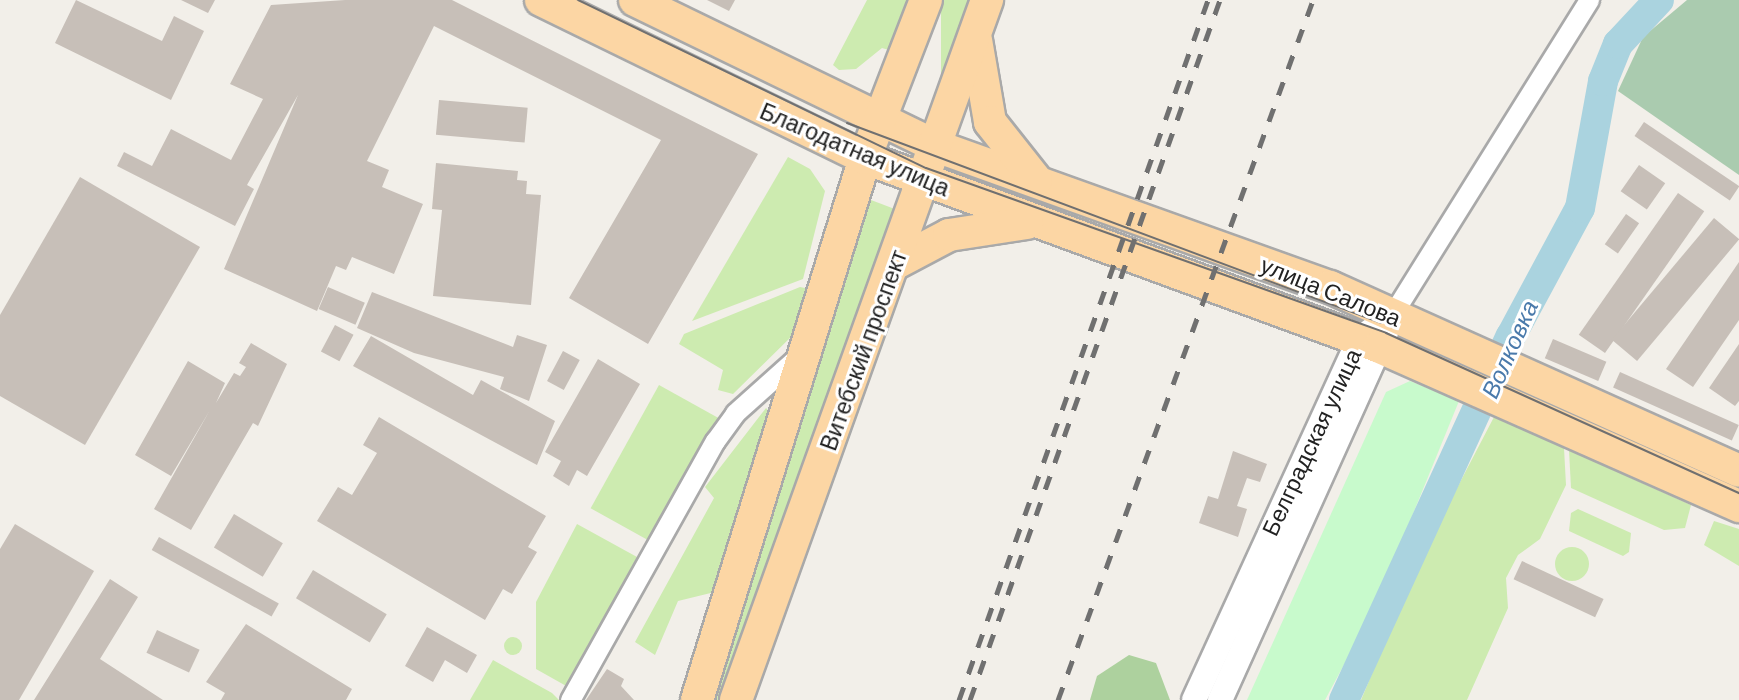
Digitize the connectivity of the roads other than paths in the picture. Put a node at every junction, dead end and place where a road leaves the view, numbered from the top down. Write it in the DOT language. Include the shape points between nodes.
graph roads {
  1 [pos="541,0"];
  2 [pos="635,0"];
  3 [pos="926,0"];
  4 [pos="1589,0"];
  5 [pos="981,14"];
  6 [pos="880,120"];
  7 [pos="933,145"];
  8 [pos="865,158"];
  9 [pos="923,180"];
  10 [pos="1040,184"];
  11 [pos="1032,222"];
  12 [pos="1189,236"];
  13 [pos="894,264"];
  14 [pos="1179,275"];
  15 [pos="1392,315"];
  16 [pos="1370,343"];
  17 [pos="808,347"];
  18 [pos="1739,471"];
  19 [pos="1739,506"];
  20 [pos="570,700"];
  21 [pos="697,700"];
  22 [pos="736,700"];
  23 [pos="1194,700"];
  24 [pos="1220,700"];
  1 -- 8 [label="main road, Благодатная улица"];
  2 -- 6 [label="main road, Благодатная улица"];
  3 -- 6 [label="main road, Витебский проспект"];
  4 -- 15 [label="street"];
  5 -- 7 [label="main road, Витебский проспект"];
  5 -- 10 [label="main road" via="979,86 990,121"];
  6 -- 7 [label="main road, Благодатная улица"];
  6 -- 8 [label="main road, Витебский проспект"];
  7 -- 9 [label="main road, Витебский проспект"];
  7 -- 10 [label="main road, Благодатная улица"];
  8 -- 9 [label="main road, Благодатная улица"];
  8 -- 17 [label="main road, Витебский проспект"];
  9 -- 11 [label="main road, Благодатная улица"];
  9 -- 13 [label="main road, Витебский проспект"];
  10 -- 12 [label="main road, Благодатная улица"];
  11 -- 13 [label="main road" via="949,235"];
  11 -- 14 [label="main road, Благодатная улица"];
  12 -- 15 [label="main road, улица Салова"];
  13 -- 22 [label="main road, Витебский проспект"];
  14 -- 16 [label="main road, улица Салова"];
  15 -- 16 [label="street, Белградская улица"];
  15 -- 18 [label="main road, улица Салова"];
  16 -- 19 [label="main road, улица Салова"];
  16 -- 23 [label="street, Белградская улица"];
  16 -- 24 [label="street, Белградская улица"];
  17 -- 20 [label="street" via="735,413 715,441"];
  17 -- 21 [label="main road, Витебский проспект"];
}
